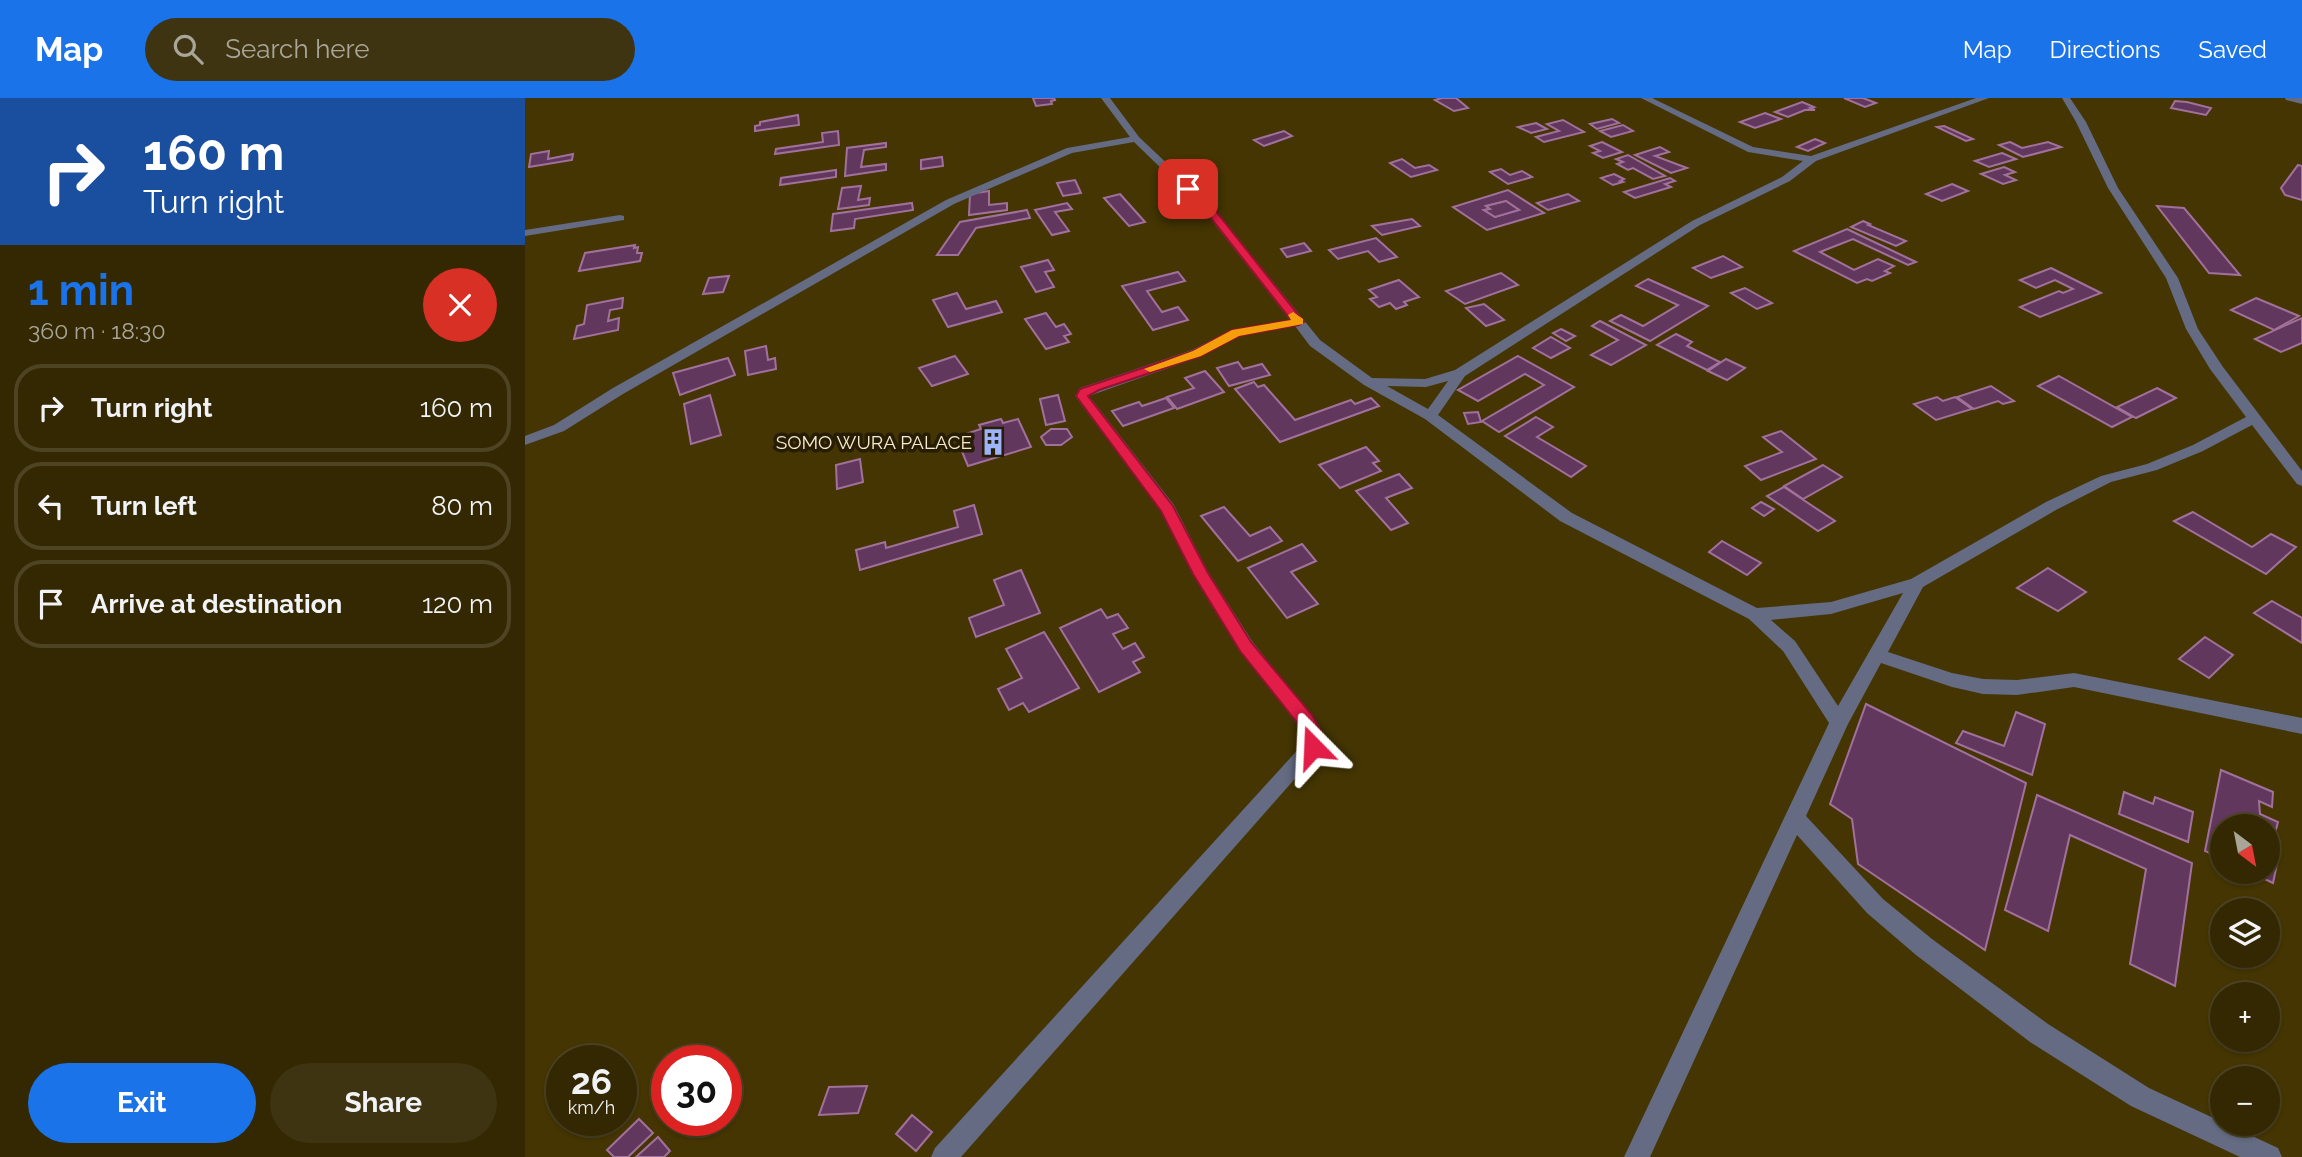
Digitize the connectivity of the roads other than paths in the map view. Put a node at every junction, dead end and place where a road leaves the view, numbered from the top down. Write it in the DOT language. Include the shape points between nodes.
graph roads {
  1 [pos="1105,98"];
  2 [pos="1645,98"];
  3 [pos="1985,98"];
  4 [pos="2066,98"];
  5 [pos="2289,98"];
  6 [pos="2302,101"];
  7 [pos="1136,138"];
  8 [pos="1812,159"];
  9 [pos="620,218"];
  10 [pos="525,233"];
  11 [pos="1299,322"];
  12 [pos="1460,373"];
  13 [pos="1369,382"];
  14 [pos="1430,416"];
  15 [pos="2256,418"];
  16 [pos="525,441"];
  17 [pos="2302,481"];
  18 [pos="1917,583"];
  19 [pos="1755,615"];
  20 [pos="1877,655"];
  21 [pos="1839,722"];
  22 [pos="2302,726"];
  23 [pos="1795,818"];
  24 [pos="944,1157"];
  25 [pos="1637,1157"];
  26 [pos="2269,1157"];
  1 -- 7 [label="street"];
  2 -- 8 [label="street" via="1751,150"];
  3 -- 8 [label="street"];
  4 -- 15 [label="street" via="2113,188 2172,278 2192,329"];
  5 -- 6 [label="street"];
  7 -- 11 [label="street" via="1206,206"];
  7 -- 16 [label="street" via="1070,150 950,202 559,428"];
  8 -- 12 [label="street" via="1786,179 1696,223"];
  9 -- 10 [label="street"];
  11 -- 13 [label="street" via="1315,343"];
  11 -- 24 [label="street" via="1236,333 1197,353 1095,387 1082,396 1168,509 1246,646 1313,733 1313,747"];
  12 -- 13 [label="street" via="1426,383"];
  12 -- 14 [label="street"];
  13 -- 14 [label="street"];
  14 -- 19 [label="street" via="1566,517"];
  15 -- 17 [label="street"];
  15 -- 18 [label="street" via="2152,467 2106,479"];
  18 -- 19 [label="street" via="1831,608"];
  18 -- 20 [label="street"];
  19 -- 21 [label="street" via="1789,646"];
  20 -- 21 [label="street"];
  20 -- 22 [label="street" via="1995,688 2074,680"];
  21 -- 23 [label="street"];
  23 -- 25 [label="street"];
  23 -- 26 [label="street" via="1875,906 2039,1032 2140,1097"];
}
